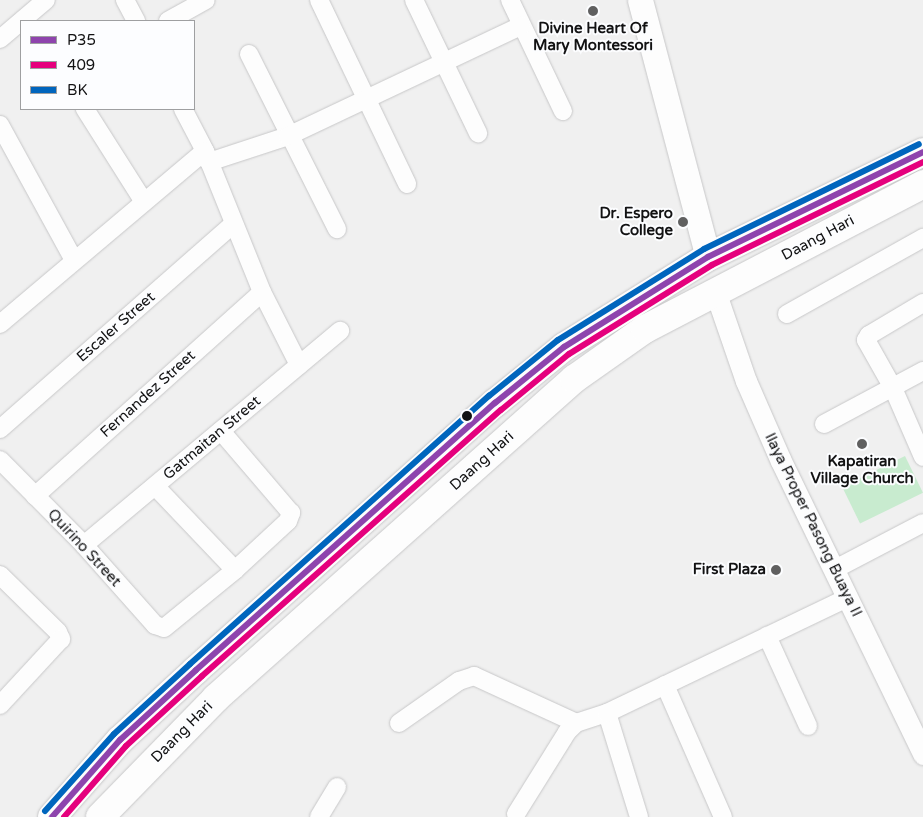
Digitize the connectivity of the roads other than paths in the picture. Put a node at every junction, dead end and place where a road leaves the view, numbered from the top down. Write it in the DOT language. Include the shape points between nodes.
graph roads {
  1 [pos="46,0"];
  2 [pos="125,0"];
  3 [pos="206,0"];
  4 [pos="319,0"];
  5 [pos="414,0"];
  6 [pos="510,0"];
  7 [pos="640,0"];
  8 [pos="28,18"];
  9 [pos="135,20"];
  10 [pos="170,20"];
  11 [pos="20,24"];
  12 [pos="521,26"];
  13 [pos="0,38"];
  14 [pos="249,54"];
  15 [pos="445,63"];
  16 [pos="368,101"];
  17 [pos="86,110"];
  18 [pos="184,110"];
  19 [pos="563,111"];
  20 [pos="0,125"];
  21 [pos="478,134"];
  22 [pos="288,136"];
  23 [pos="923,152"];
  24 [pos="207,156"];
  25 [pos="407,184"];
  26 [pos="923,184"];
  27 [pos="144,202"];
  28 [pos="232,226"];
  29 [pos="337,229"];
  30 [pos="923,238"];
  31 [pos="708,257"];
  32 [pos="74,260"];
  33 [pos="715,291"];
  34 [pos="262,292"];
  35 [pos="923,303"];
  36 [pos="787,314"];
  37 [pos="1,322"];
  38 [pos="340,331"];
  39 [pos="299,365"];
  40 [pos="923,371"];
  41 [pos="893,388"];
  42 [pos="824,424"];
  43 [pos="0,429"];
  44 [pos="221,431"];
  45 [pos="921,449"];
  46 [pos="0,460"];
  47 [pos="155,486"];
  48 [pos="35,496"];
  49 [pos="923,523"];
  50 [pos="84,545"];
  51 [pos="835,569"];
  52 [pos="235,570"];
  53 [pos="3,586"];
  54 [pos="848,597"];
  55 [pos="767,636"];
  56 [pos="665,685"];
  57 [pos="0,705"];
  58 [pos="607,713"];
  59 [pos="399,723"];
  60 [pos="576,723"];
  61 [pos="808,726"];
  62 [pos="923,754"];
  63 [pos="337,787"];
  64 [pos="516,814"];
  65 [pos="321,816"];
  66 [pos="52,817"];
  67 [pos="100,817"];
  68 [pos="639,817"];
  69 [pos="722,817"];
  1 -- 8 [label="street"];
  2 -- 9 [label="street"];
  3 -- 10 [label="street"];
  4 -- 16 [label="street"];
  5 -- 15 [label="street"];
  6 -- 12 [label="street"];
  7 -- 31 [label="main road"];
  11 -- 13 [label="street"];
  12 -- 15 [label="street"];
  12 -- 19 [label="street"];
  14 -- 22 [label="street"];
  15 -- 16 [label="street"];
  15 -- 21 [label="street"];
  16 -- 22 [label="street"];
  16 -- 25 [label="street"];
  17 -- 27 [label="street"];
  18 -- 24 [label="street"];
  20 -- 32 [label="street"];
  22 -- 24 [label="street"];
  22 -- 29 [label="street"];
  23 -- 31 [label="main road"];
  24 -- 27 [label="street"];
  24 -- 28 [label="street"];
  26 -- 33 [label="main road, Daang Hari"];
  27 -- 32 [label="street"];
  28 -- 34 [label="street"];
  28 -- 43 [label="street, Escaler Street"];
  30 -- 36 [label="street"];
  31 -- 66 [label="main road" via="597,323 495,403 127,734"];
  32 -- 37 [label="street"];
  33 -- 51 [label="street, Ilaya Proper Pasong Buaya II" via="746,381"];
  33 -- 67 [label="main road, Daang Hari" via="645,329 574,379 216,698"];
  34 -- 39 [label="street"];
  34 -- 48 [label="street, Fernandez Street"];
  35 -- 41 [label="street" via="867,337"];
  38 -- 39 [label="street, Gatmaitan Street"];
  39 -- 44 [label="street, Gatmaitan Street"];
  40 -- 41 [label="street"];
  41 -- 42 [label="street"];
  41 -- 45 [label="street"];
  44 -- 47 [label="street, Gatmaitan Street"];
  44 -- 52 [label="street" via="291,513 288,521"];
  46 -- 48 [label="street, Quirino Street"];
  47 -- 50 [label="street, Gatmaitan Street"];
  47 -- 52 [label="street"];
  48 -- 50 [label="street, Quirino Street"];
  49 -- 51 [label="street"];
  50 -- 52 [label="street, Quirino Street" via="159,628 170,625"];
  51 -- 54 [label="street, Ilaya Proper Pasong Buaya II"];
  53 -- 57 [label="street" via="61,638"];
  54 -- 55 [label="street"];
  54 -- 62 [label="street, Ilaya Proper Pasong Buaya II"];
  55 -- 56 [label="street"];
  55 -- 61 [label="street"];
  56 -- 58 [label="street"];
  56 -- 69 [label="street"];
  58 -- 60 [label="street"];
  58 -- 68 [label="street"];
  59 -- 60 [label="street" via="459,681 474,676"];
  60 -- 64 [label="street" via="567,732"];
  63 -- 65 [label="street"];
}
